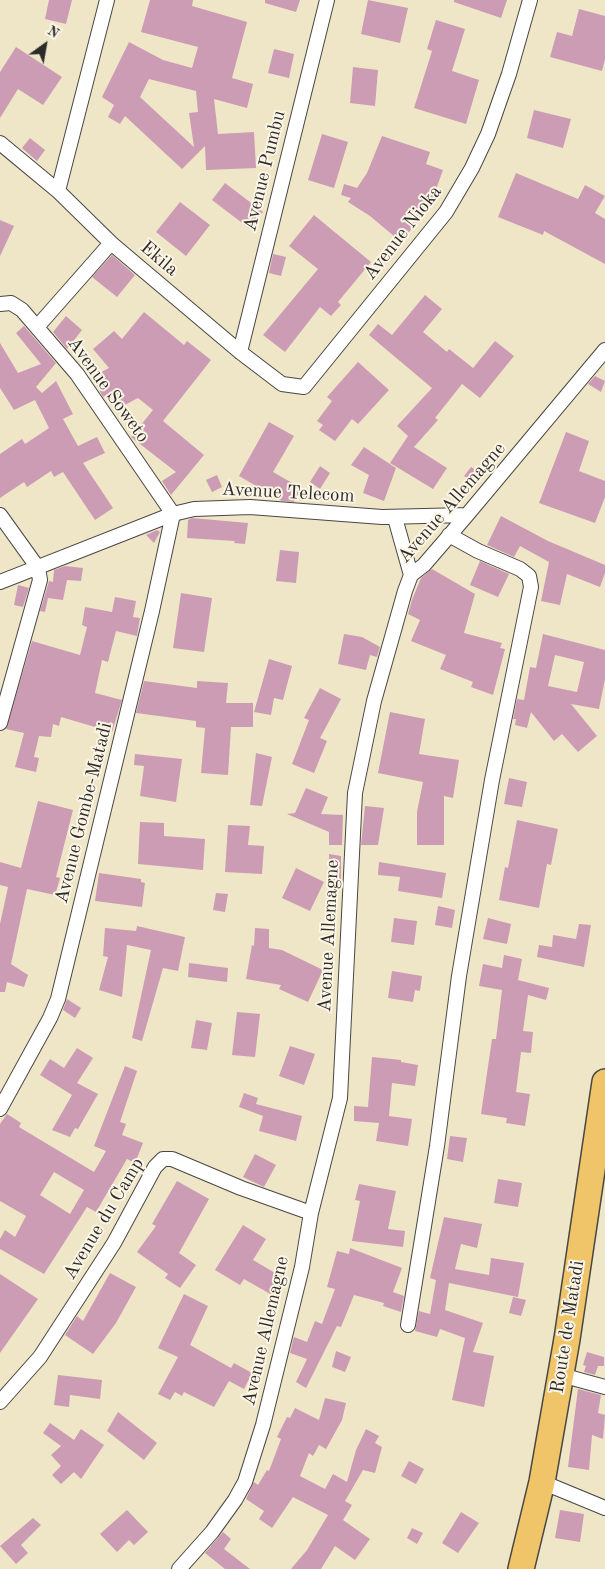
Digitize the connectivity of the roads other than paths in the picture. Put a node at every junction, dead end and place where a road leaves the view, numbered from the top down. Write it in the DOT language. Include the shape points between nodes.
graph roads {
  1 [pos="107,0"];
  2 [pos="327,0"];
  3 [pos="530,0"];
  4 [pos="0,142"];
  5 [pos="58,191"];
  6 [pos="111,243"];
  7 [pos="0,304"];
  8 [pos="37,327"];
  9 [pos="605,350"];
  10 [pos="240,352"];
  11 [pos="304,386"];
  12 [pos="173,514"];
  13 [pos="0,515"];
  14 [pos="467,515"];
  15 [pos="395,518"];
  16 [pos="449,535"];
  17 [pos="38,568"];
  18 [pos="411,575"];
  19 [pos="0,582"];
  20 [pos="0,723"];
  21 [pos="605,1082"];
  22 [pos="0,1110"];
  23 [pos="311,1213"];
  24 [pos="408,1325"];
  25 [pos="561,1374"];
  26 [pos="605,1387"];
  27 [pos="0,1402"];
  28 [pos="542,1482"];
  29 [pos="605,1508"];
  30 [pos="179,1569"];
  31 [pos="521,1569"];
  1 -- 5 [label="street"];
  2 -- 10 [label="street, Avenue Pumbu"];
  3 -- 11 [label="street, Avenue Nioka" via="509,74 472,168 446,212"];
  4 -- 5 [label="street, Ekila"];
  5 -- 6 [label="street, Ekila"];
  6 -- 8 [label="street"];
  6 -- 10 [label="street, Ekila"];
  7 -- 8 [label="street, Avenue Soweto" via="11,303"];
  8 -- 12 [label="street, Avenue Soweto" via="77,374"];
  9 -- 14 [label="street, Avenue Allemagne"];
  10 -- 11 [label="street, Ekila" via="282,384"];
  12 -- 15 [label="street, Avenue Telecom" via="194,509 250,506"];
  12 -- 17 [label="street, Avenue Telecom"];
  12 -- 22 [label="street, Avenue Gombe-Matadi" via="58,999"];
  13 -- 17 [label="street"];
  14 -- 15 [label="street, Avenue Telecom"];
  14 -- 16 [label="street, Avenue Allemagne"];
  15 -- 18 [label="street"];
  16 -- 18 [label="street, Avenue Allemagne"];
  16 -- 24 [label="street" via="520,568 528,576 531,587 492,780"];
  17 -- 19 [label="street, Avenue Telecom"];
  17 -- 20 [label="street" via="40,580"];
  18 -- 23 [label="street, Avenue Allemagne" via="374,701 355,793 340,1098"];
  21 -- 25 [label="highway, Route de Matadi"];
  23 -- 27 [label="street, Avenue du Camp" via="172,1159 163,1159 155,1167 114,1243 40,1357"];
  23 -- 30 [label="street, Avenue Allemagne" via="302,1267 263,1425 245,1482 212,1532"];
  25 -- 26 [label="street"];
  25 -- 28 [label="highway, Route de Matadi"];
  28 -- 29 [label="street"];
  28 -- 31 [label="highway, Route de Matadi"];
}
